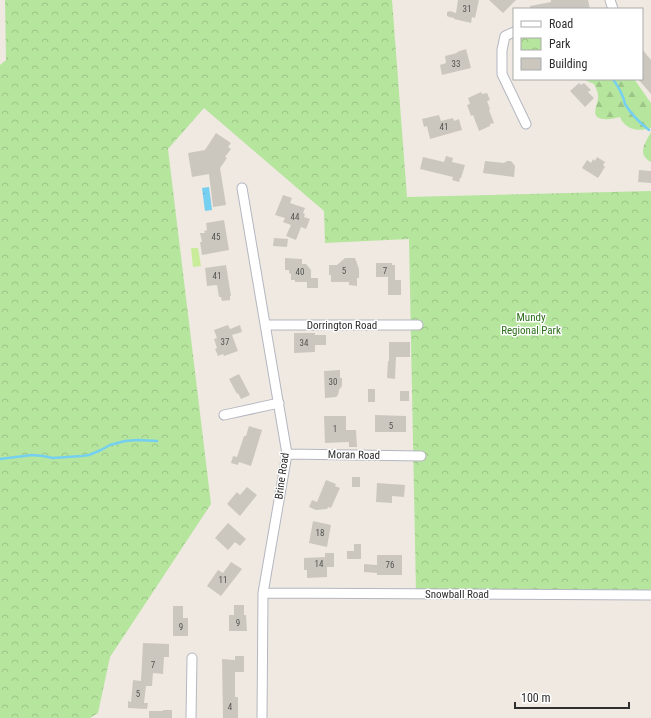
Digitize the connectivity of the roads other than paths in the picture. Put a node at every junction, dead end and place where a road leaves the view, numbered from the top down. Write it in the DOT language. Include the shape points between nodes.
graph roads {
  1 [pos="513,32"];
  2 [pos="526,124"];
  3 [pos="242,188"];
  4 [pos="265,325"];
  5 [pos="418,325"];
  6 [pos="279,403"];
  7 [pos="224,415"];
  8 [pos="287,454"];
  9 [pos="421,456"];
  10 [pos="263,593"];
  11 [pos="651,595"];
  12 [pos="192,658"];
  13 [pos="191,718"];
  14 [pos="262,718"];
  1 -- 2 [label="street" via="505,36 502,74"];
  3 -- 4 [label="street, Brine Road"];
  4 -- 5 [label="street, Dorrington Road"];
  4 -- 6 [label="street, Brine Road"];
  6 -- 7 [label="street"];
  6 -- 8 [label="street, Brine Road"];
  8 -- 9 [label="street, Moran Road"];
  8 -- 10 [label="street, Brine Road"];
  10 -- 11 [label="street, Snowball Road"];
  10 -- 14 [label="street, Brine Road"];
  12 -- 13 [label="street"];
}
